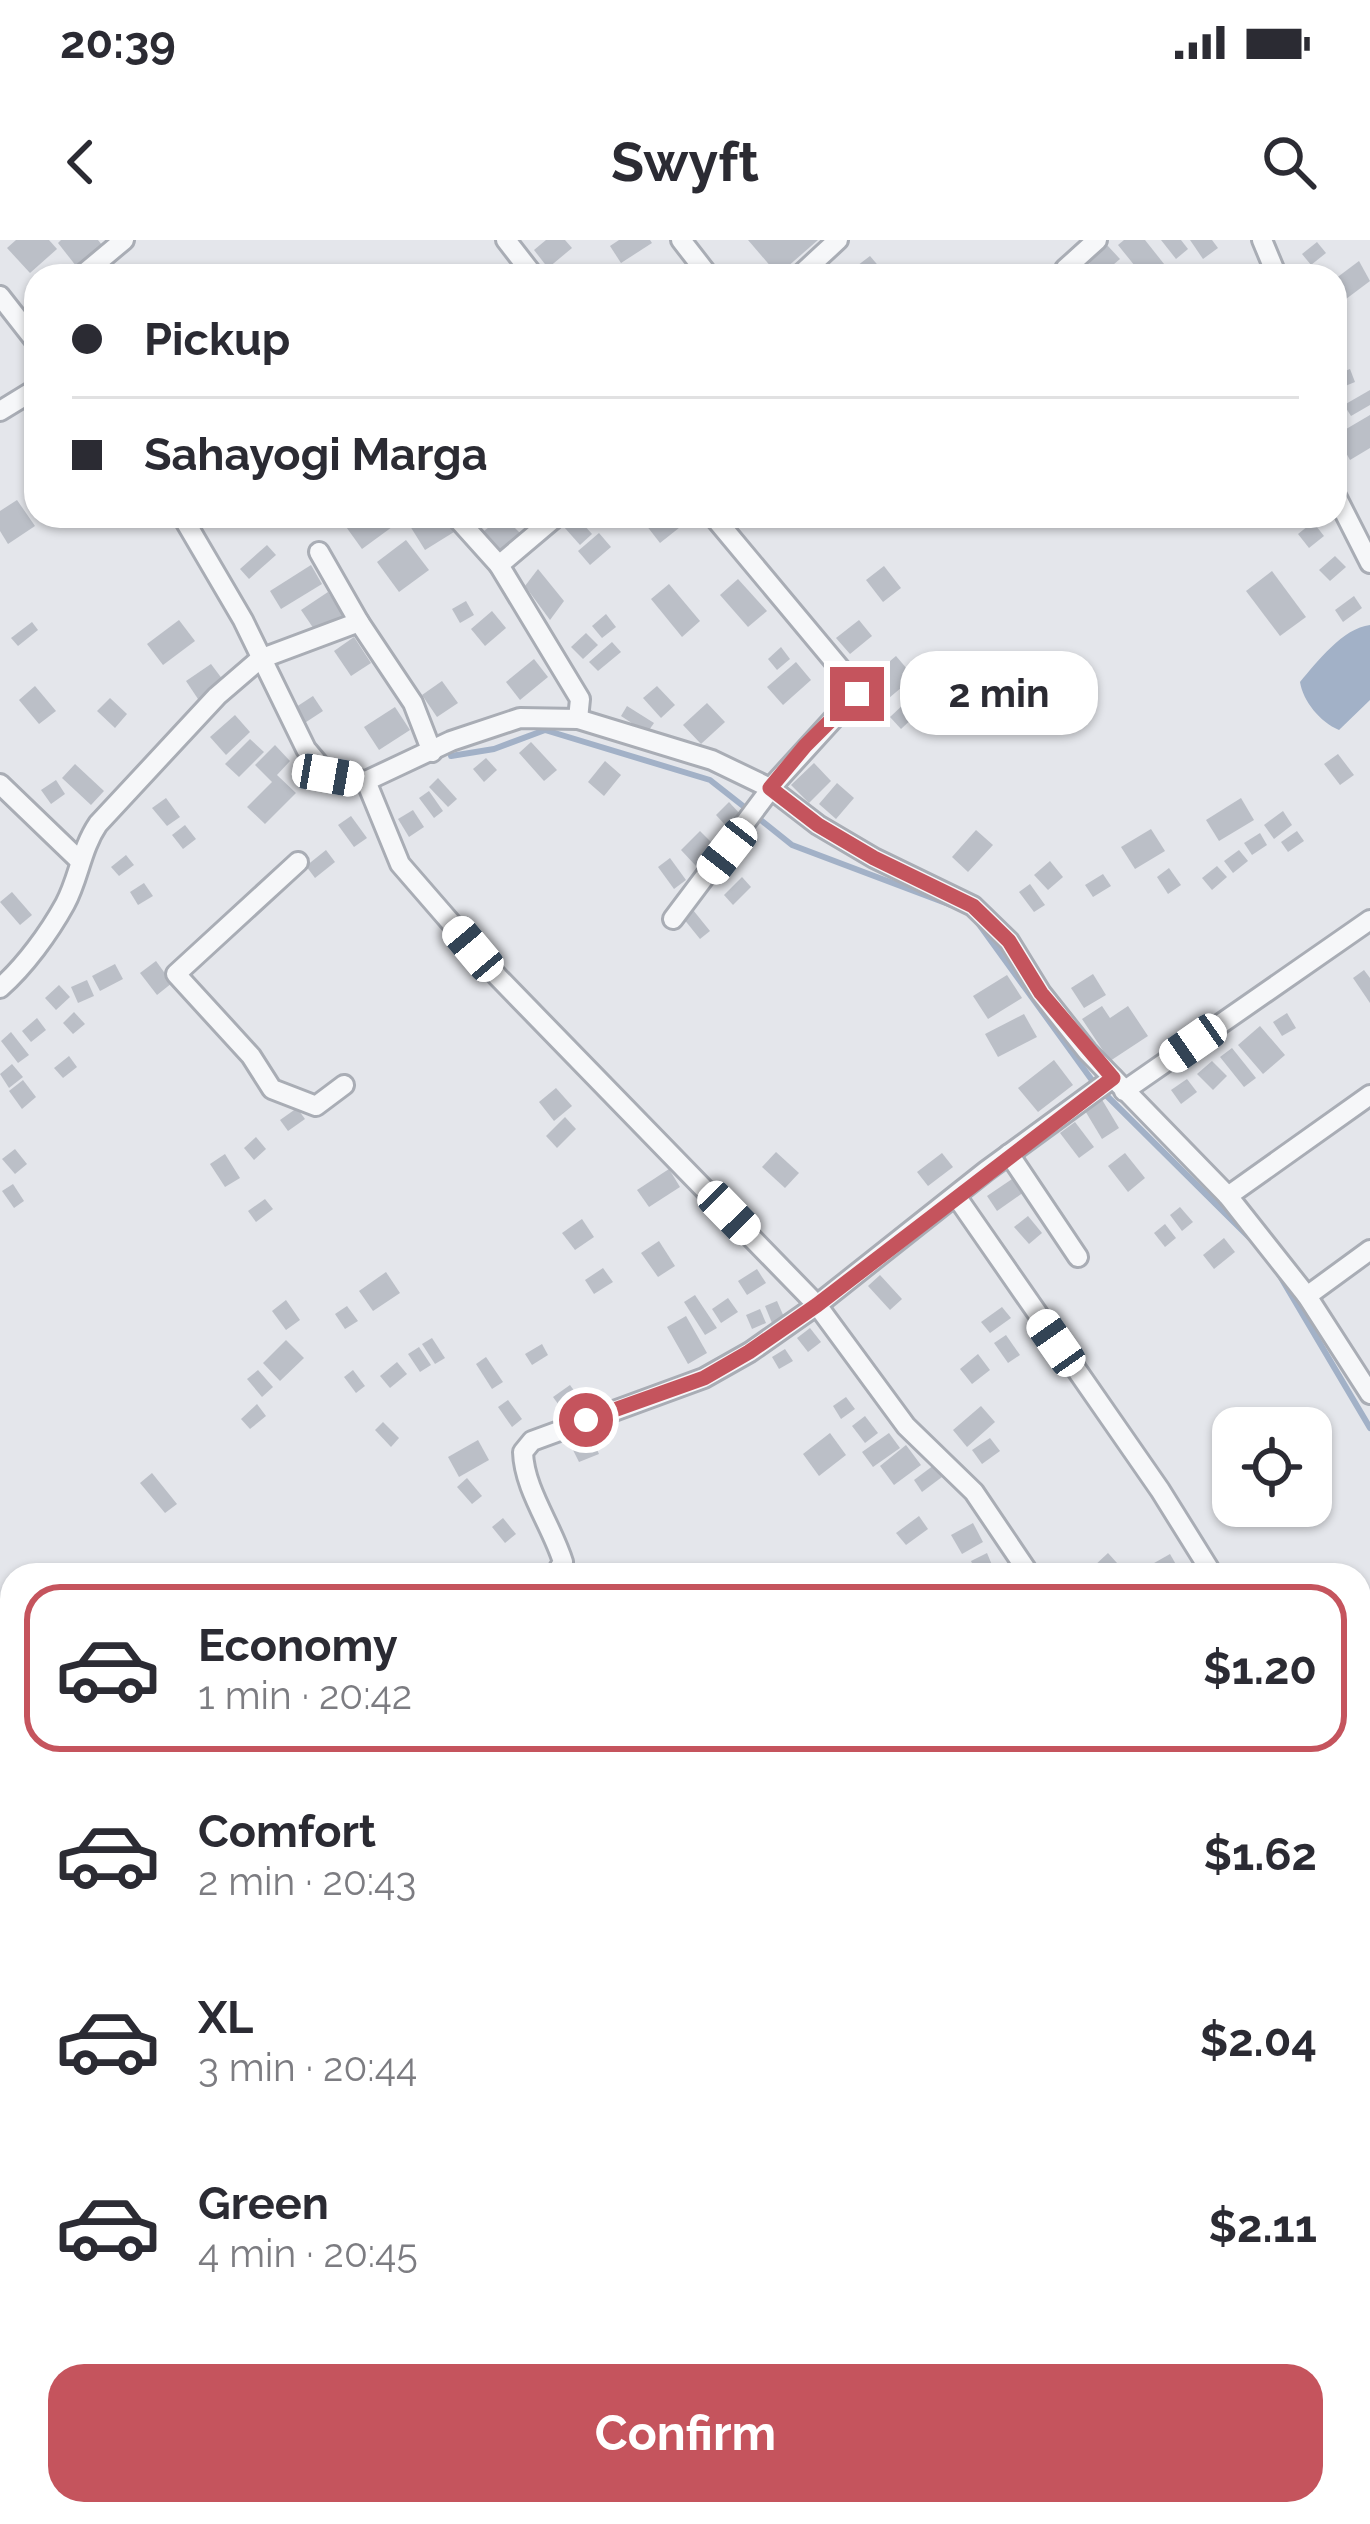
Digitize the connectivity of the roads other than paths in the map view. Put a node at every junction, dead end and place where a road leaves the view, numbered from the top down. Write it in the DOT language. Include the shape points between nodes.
graph roads {
  1 [pos="124,240"];
  2 [pos="506,240"];
  3 [pos="681,240"];
  4 [pos="838,240"];
  5 [pos="1097,240"];
  6 [pos="95,264"];
  7 [pos="525,264"];
  8 [pos="700,264"];
  9 [pos="812,264"];
  10 [pos="1070,264"];
  11 [pos="0,296"];
  12 [pos="24,315"];
  13 [pos="1347,518"];
  14 [pos="189,528"];
  15 [pos="466,528"];
  16 [pos="542,528"];
  17 [pos="723,528"];
  18 [pos="319,553"];
  19 [pos="1370,563"];
  20 [pos="500,565"];
  21 [pos="359,622"];
  22 [pos="260,659"];
  23 [pos="578,719"];
  24 [pos="432,752"];
  25 [pos="366,781"];
  26 [pos="0,784"];
  27 [pos="770,788"];
  28 [pos="79,860"];
  29 [pos="298,862"];
  30 [pos="673,919"];
  31 [pos="1370,920"];
  32 [pos="0,988"];
  33 [pos="1118,1084"];
  34 [pos="344,1085"];
  35 [pos="1370,1095"];
  36 [pos="1009,1154"];
  37 [pos="956,1196"];
  38 [pos="1228,1196"];
  39 [pos="1370,1250"];
  40 [pos="1078,1257"];
  41 [pos="1307,1296"];
  42 [pos="817,1305"];
  43 [pos="1370,1394"];
  44 [pos="562,1563"];
  45 [pos="1022,1563"];
  46 [pos="1206,1563"];
  1 -- 6 [label="street"];
  2 -- 7 [label="street"];
  3 -- 8 [label="street"];
  4 -- 9 [label="street"];
  5 -- 10 [label="street"];
  11 -- 12 [label="street"];
  13 -- 19 [label="street"];
  14 -- 22 [label="street"];
  15 -- 20 [label="street"];
  16 -- 20 [label="street"];
  17 -- 27 [label="street" via="857,694"];
  18 -- 21 [label="street"];
  20 -- 23 [label="street" via="580,699"];
  21 -- 22 [label="street"];
  21 -- 24 [label="street" via="413,703"];
  22 -- 25 [label="street" via="328,775"];
  22 -- 28 [label="street" via="98,824"];
  23 -- 24 [label="street" via="520,718"];
  23 -- 27 [label="street" via="712,760"];
  24 -- 25 [label="street"];
  25 -- 42 [label="street" via="400,864"];
  26 -- 28 [label="street"];
  27 -- 30 [label="street"];
  27 -- 33 [label="street" via="874,858 973,906"];
  28 -- 32 [label="street" via="66,902"];
  29 -- 34 [label="street" via="176,974 272,1089 316,1106"];
  31 -- 33 [label="street"];
  33 -- 36 [label="street"];
  33 -- 38 [label="street"];
  35 -- 38 [label="street"];
  36 -- 37 [label="street"];
  36 -- 40 [label="street"];
  37 -- 42 [label="street"];
  37 -- 46 [label="street"];
  38 -- 41 [label="street"];
  39 -- 41 [label="street"];
  41 -- 43 [label="street"];
  42 -- 44 [label="street" via="704,1378 532,1441 524,1469"];
  42 -- 45 [label="street" via="906,1426 974,1492"];
}
